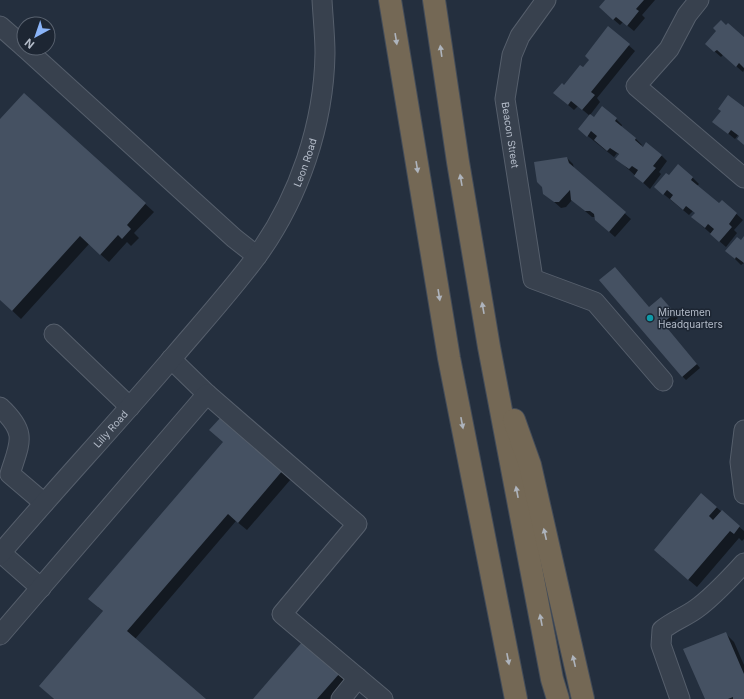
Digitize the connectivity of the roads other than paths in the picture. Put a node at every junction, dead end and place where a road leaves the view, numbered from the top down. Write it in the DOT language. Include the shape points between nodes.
graph roads {
  1 [pos="322,0"];
  2 [pos="390,0"];
  3 [pos="434,0"];
  4 [pos="546,0"];
  5 [pos="699,0"];
  6 [pos="0,26"];
  7 [pos="16,40"];
  8 [pos="34,56"];
  9 [pos="744,178"];
  10 [pos="257,256"];
  11 [pos="220,302"];
  12 [pos="54,334"];
  13 [pos="489,346"];
  14 [pos="171,359"];
  15 [pos="663,381"];
  16 [pos="207,394"];
  17 [pos="0,406"];
  18 [pos="130,407"];
  19 [pos="744,430"];
  20 [pos="744,494"];
  21 [pos="44,503"];
  22 [pos="0,553"];
  23 [pos="744,563"];
  24 [pos="40,588"];
  25 [pos="0,635"];
  26 [pos="358,678"];
  27 [pos="341,699"];
  28 [pos="383,699"];
  29 [pos="516,699"];
  30 [pos="558,699"];
  31 [pos="583,699"];
  32 [pos="680,699"];
  1 -- 10 [label="street, Leon Road" via="325,53 313,135 306,160 286,208"];
  2 -- 29 [label="highway, one-way" via="449,358"];
  13 -- 3 [label="highway, one-way"];
  4 -- 15 [label="street, Beacon Street" via="520,36 512,55 505,99 533,278 595,302"];
  5 -- 9 [label="street" via="687,15 669,49 636,86"];
  6 -- 7 [label="street"];
  8 -- 10 [label="street" via="222,228"];
  10 -- 11 [label="street, Leon Road"];
  11 -- 14 [label="street, Lilly Road"];
  12 -- 18 [label="street"];
  30 -- 13 [label="highway, one-way"];
  31 -- 13 [label="highway, one-way" via="530,465"];
  14 -- 16 [label="street"];
  14 -- 18 [label="street, Lilly Road"];
  16 -- 24 [label="street"];
  16 -- 26 [label="street" via="357,524 282,614"];
  17 -- 21 [label="street" via="13,419 21,439 10,474"];
  18 -- 21 [label="street, Lilly Road"];
  19 -- 20 [label="street" via="740,462"];
  21 -- 22 [label="street, Lilly Road"];
  22 -- 24 [label="street"];
  23 -- 32 [label="street" via="696,609 662,630 661,645"];
  24 -- 25 [label="street"];
  26 -- 27 [label="street"];
  26 -- 28 [label="street"];
}
